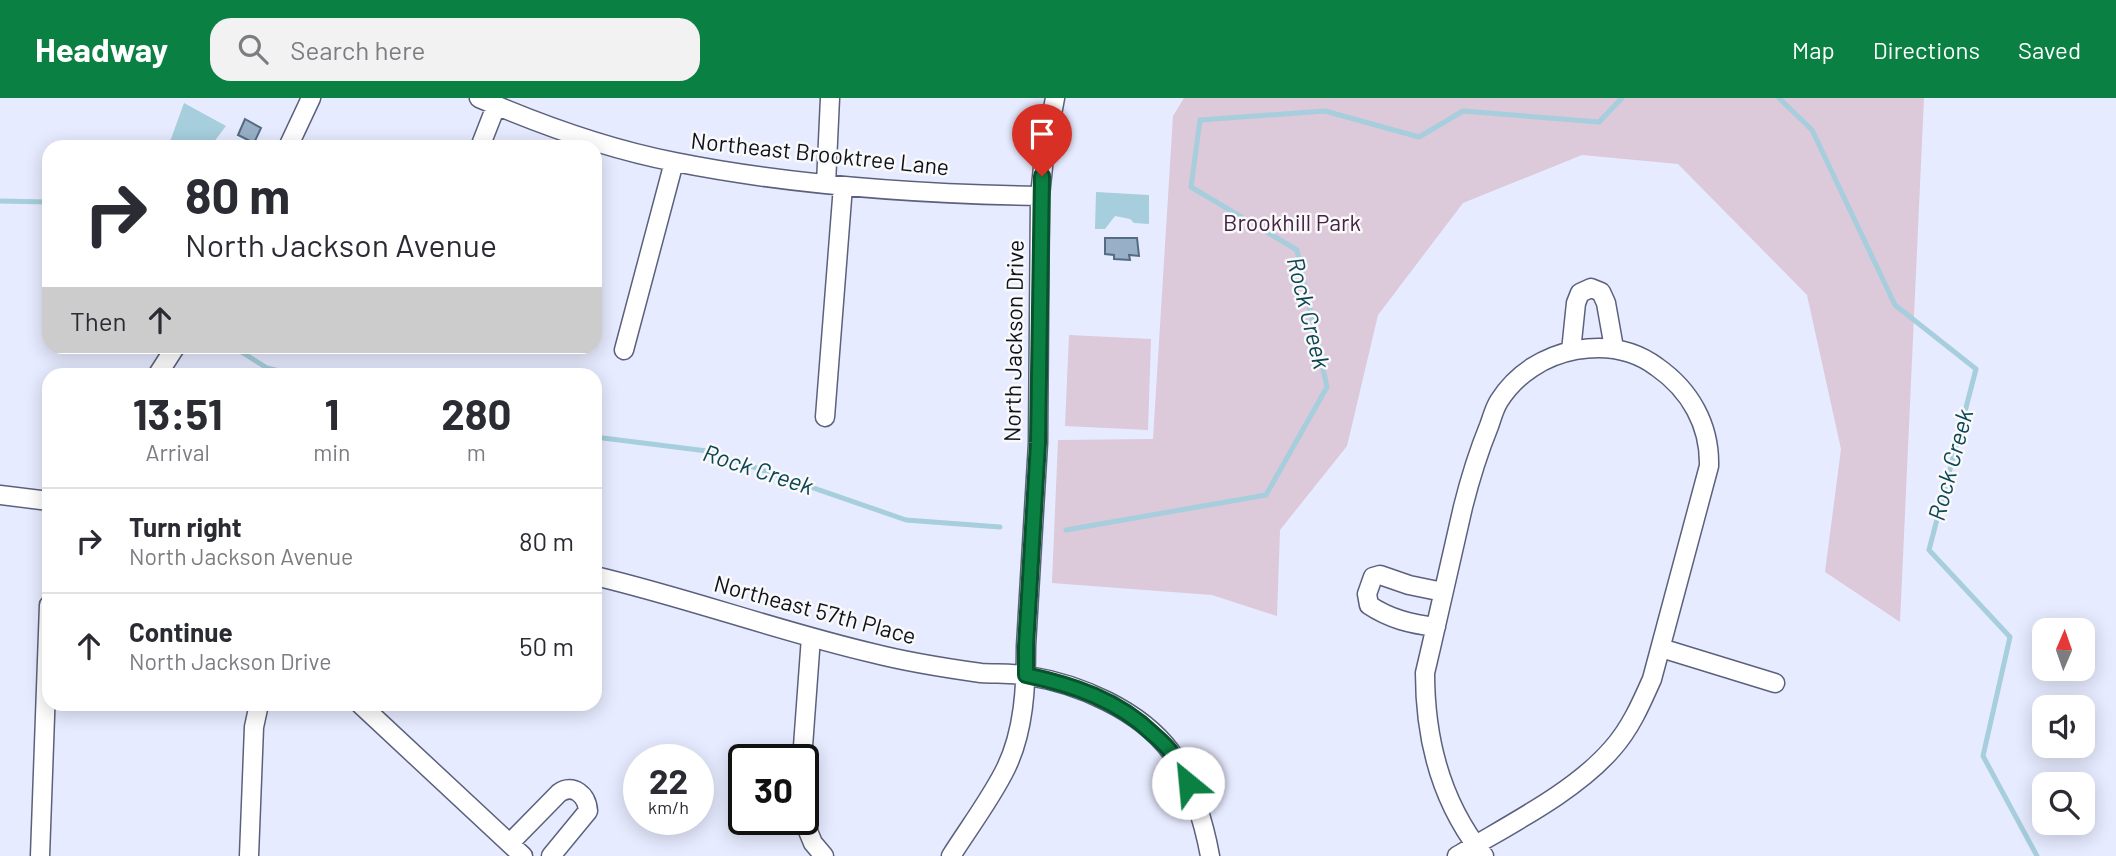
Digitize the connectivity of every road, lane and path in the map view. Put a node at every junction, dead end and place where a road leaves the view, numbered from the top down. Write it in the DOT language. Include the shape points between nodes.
graph roads {
  1 [pos="311,98"];
  2 [pos="478,98"];
  3 [pos="830,98"];
  4 [pos="1055,98"];
  5 [pos="496,106"];
  6 [pos="291,140"];
  7 [pos="483,140"];
  8 [pos="594,140"];
  9 [pos="602,143"];
  10 [pos="674,162"];
  11 [pos="834,185"];
  12 [pos="1041,196"];
  13 [pos="1614,348"];
  14 [pos="624,350"];
  15 [pos="1571,351"];
  16 [pos="825,417"];
  17 [pos="0,495"];
  18 [pos="42,500"];
  19 [pos="602,578"];
  20 [pos="1443,592"];
  21 [pos="1436,627"];
  22 [pos="811,637"];
  23 [pos="1661,648"];
  24 [pos="1026,675"];
  25 [pos="1775,682"];
  26 [pos="45,711"];
  27 [pos="257,711"];
  28 [pos="368,711"];
  29 [pos="803,744"];
  30 [pos="810,835"];
  31 [pos="510,843"];
  32 [pos="1479,850"];
  33 [pos="40,856"];
  34 [pos="249,856"];
  35 [pos="523,856"];
  36 [pos="551,856"];
  37 [pos="824,856"];
  38 [pos="951,856"];
  39 [pos="1210,856"];
  40 [pos="1457,856"];
  1 -- 6 [label="street"];
  2 -- 5 [label="street, Northeast Brooktree Lane"];
  3 -- 11 [label="street"];
  4 -- 12 [label="street, North Jackson Drive"];
  5 -- 7 [label="street"];
  5 -- 8 [label="street, Northeast Brooktree Lane"];
  9 -- 10 [label="street, Northeast Brooktree Lane"];
  10 -- 11 [label="street, Northeast Brooktree Lane"];
  10 -- 14 [label="street"];
  11 -- 12 [label="street, Northeast Brooktree Lane"];
  11 -- 16 [label="street"];
  12 -- 24 [label="street, North Jackson Drive" via="1038,443"];
  13 -- 15 [label="street"];
  13 -- 15 [label="street" via="1606,303 1601,292 1591,288 1580,293 1576,303"];
  13 -- 23 [label="street" via="1666,373 1694,405 1706,435 1709,466"];
  15 -- 20 [label="street" via="1520,376 1497,403 1474,465"];
  17 -- 18 [label="street"];
  19 -- 22 [label="street, Northeast 57th Place"];
  20 -- 21 [label="street"];
  20 -- 21 [label="street" via="1380,575 1373,578 1367,594 1369,605 1385,615"];
  21 -- 32 [label="street" via="1425,673 1428,730 1443,786"];
  22 -- 24 [label="street, Northeast 57th Place" via="915,662"];
  22 -- 29 [label="street"];
  23 -- 25 [label="street"];
  23 -- 32 [label="street" via="1639,711 1605,757 1571,787"];
  24 -- 38 [label="street, North Jackson Drive" via="1006,768"];
  24 -- 39 [label="street, Northeast 57th Place" via="1099,696 1147,728 1171,752 1188,783"];
  26 -- 33 [label="street"];
  27 -- 34 [label="street"];
  28 -- 31 [label="street"];
  30 -- 37 [label="street"];
  31 -- 35 [label="street"];
  31 -- 36 [label="street" via="559,793 573,789 583,796 588,811"];
  32 -- 40 [label="street"];
}
